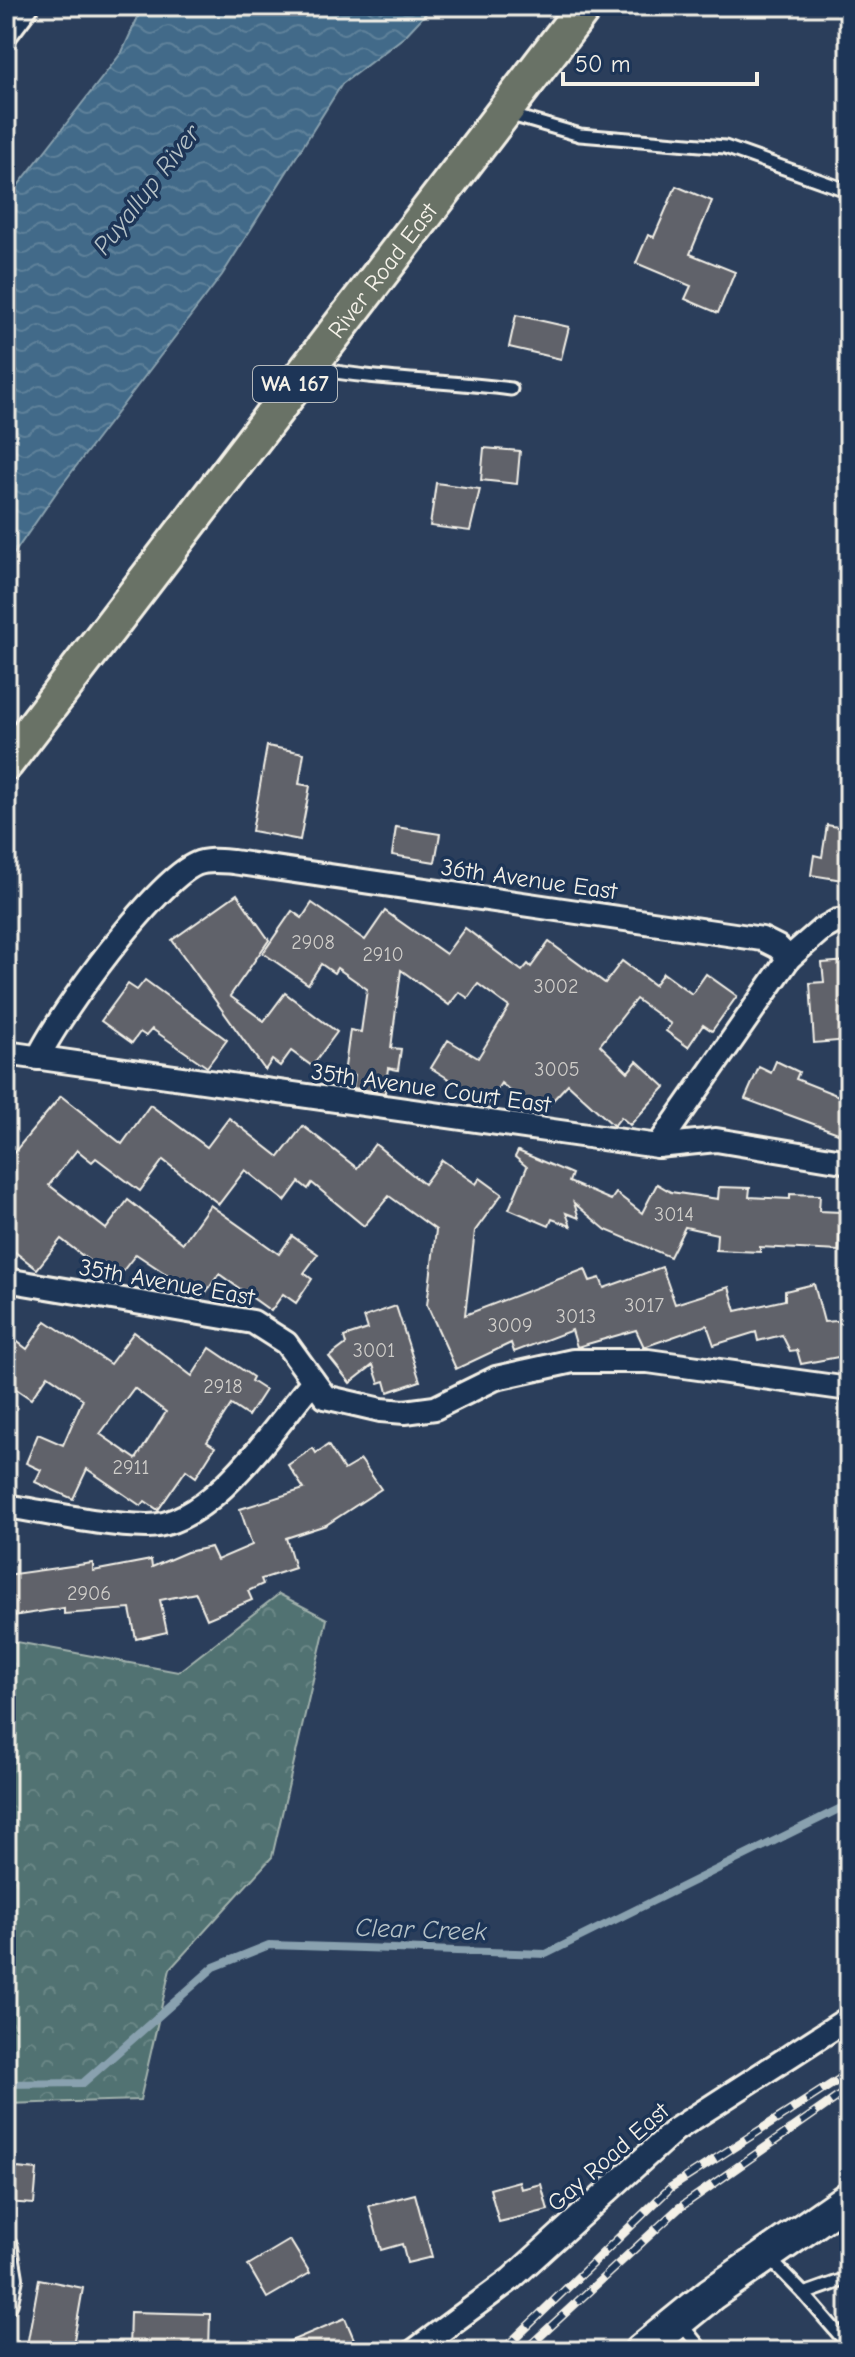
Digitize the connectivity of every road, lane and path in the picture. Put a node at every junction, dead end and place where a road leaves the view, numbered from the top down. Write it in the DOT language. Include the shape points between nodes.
graph roads {
  1 [pos="27,6"];
  2 [pos="585,6"];
  3 [pos="7,32"];
  4 [pos="503,113"];
  5 [pos="849,191"];
  6 [pos="309,367"];
  7 [pos="511,389"];
  8 [pos="6,763"];
  9 [pos="849,921"];
  10 [pos="789,958"];
  11 [pos="6,1053"];
  12 [pos="38,1058"];
  13 [pos="658,1146"];
  14 [pos="849,1162"];
  15 [pos="6,1280"];
  16 [pos="313,1381"];
  17 [pos="849,1389"];
  18 [pos="6,1506"];
  19 [pos="849,2018"];
  20 [pos="849,2198"];
  21 [pos="6,2248"];
  22 [pos="767,2255"];
  23 [pos="849,2278"];
  24 [pos="804,2294"];
  25 [pos="6,2302"];
  26 [pos="678,2321"];
  27 [pos="849,2346"];
  28 [pos="414,2351"];
  29 [pos="641,2351"];
  30 [pos="703,2351"];
  1 -- 3 [label="street"];
  2 -- 4 [label="main road, River Road East / WA 167"];
  4 -- 5 [label="lane" via="580,135 725,147"];
  4 -- 6 [label="main road, River Road East / WA 167"];
  6 -- 7 [label="lane" via="367,378"];
  6 -- 8 [label="main road, River Road East / WA 167"];
  9 -- 10 [label="street" via="821,930"];
  10 -- 12 [label="street, 36th Avenue East" via="778,947 746,937 233,862 199,862 170,883 108,954"];
  10 -- 13 [label="street"];
  11 -- 12 [label="street, 35th Avenue Court East"];
  12 -- 13 [label="street, 35th Avenue Court East"];
  13 -- 14 [label="street, 35th Avenue Court East" via="716,1140"];
  15 -- 16 [label="street, 35th Avenue East" via="253,1322 286,1343"];
  16 -- 17 [label="street, 35th Avenue East" via="325,1397 405,1412 435,1408 496,1378 573,1361 648,1361"];
  16 -- 18 [label="street" via="219,1492 186,1518 149,1526"];
  19 -- 28 [label="street, Gay Road East" via="675,2130 511,2279"];
  20 -- 22 [label="main road"];
  21 -- 25 [label="street" via="11,2278"];
  22 -- 24 [label="lane"];
  22 -- 26 [label="main road"];
  23 -- 24 [label="lane"];
  24 -- 27 [label="lane"];
  26 -- 29 [label="main road"];
  26 -- 30 [label="lane"];
}
